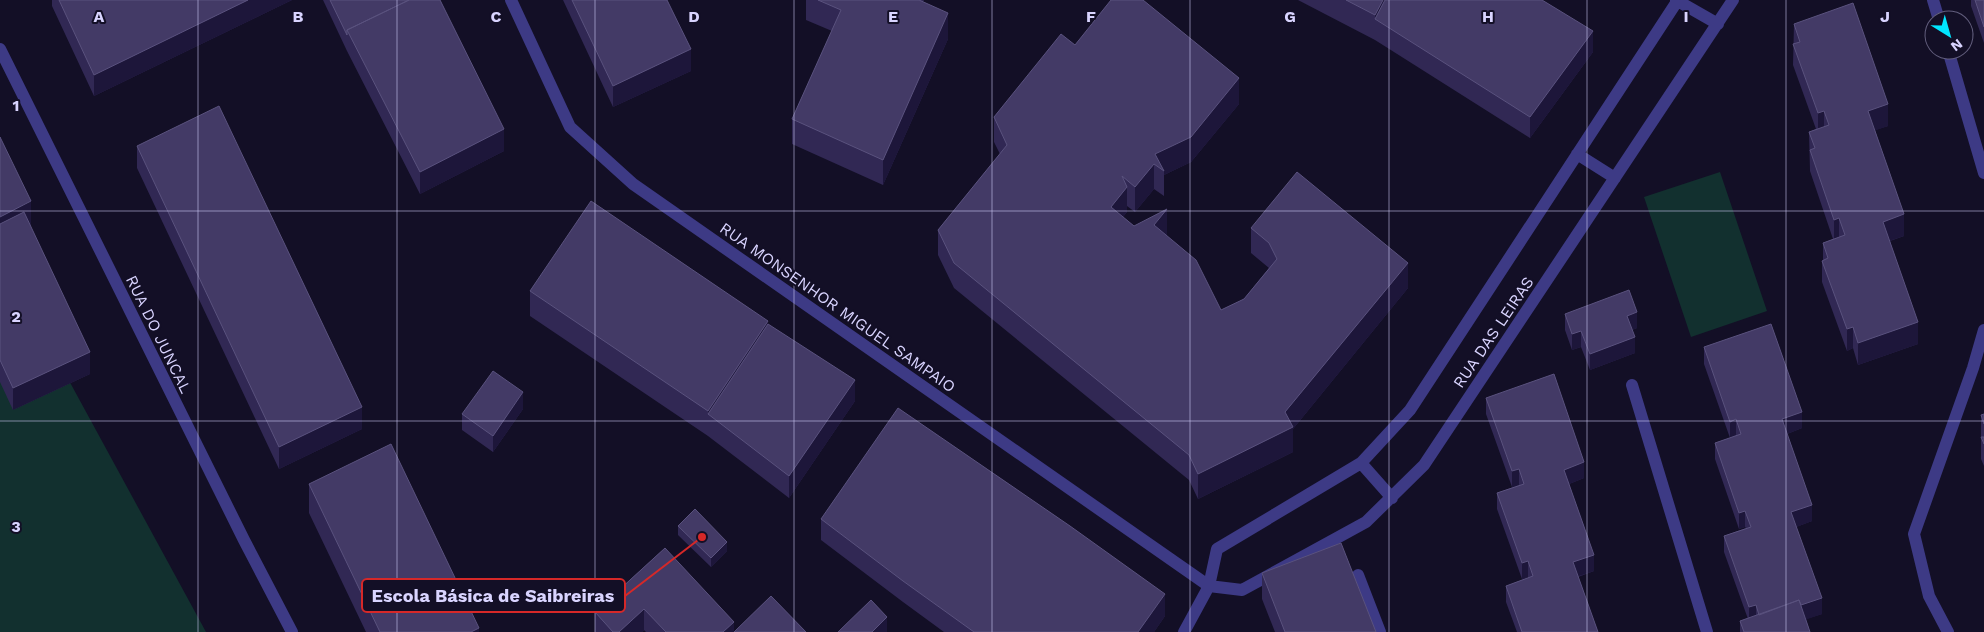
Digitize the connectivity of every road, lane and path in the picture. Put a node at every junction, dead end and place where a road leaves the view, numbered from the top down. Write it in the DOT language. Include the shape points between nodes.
graph roads {
  1 [pos="511,0"];
  2 [pos="1677,0"];
  3 [pos="1734,0"];
  4 [pos="1718,24"];
  5 [pos="0,49"];
  6 [pos="1951,60"];
  7 [pos="1577,154"];
  8 [pos="1984,173"];
  9 [pos="1615,178"];
  10 [pos="1984,330"];
  11 [pos="1632,385"];
  12 [pos="1361,463"];
  13 [pos="1392,498"];
  14 [pos="1358,574"];
  15 [pos="1209,586"];
  16 [pos="292,632"];
  17 [pos="1184,632"];
  18 [pos="1380,632"];
  19 [pos="1707,632"];
  20 [pos="1948,632"];
  1 -- 15 [label="street, RUA MONSENHOR MIGUEL SAMPAIO" via="570,127 633,184"];
  2 -- 4 [label="street"];
  2 -- 7 [label="street, RUA DAS LEIRAS"];
  3 -- 4 [label="street, RUA DAS LEIRAS"];
  4 -- 9 [label="street, RUA DAS LEIRAS"];
  5 -- 16 [label="street, RUA DO JUNCAL"];
  6 -- 8 [label="street"];
  7 -- 9 [label="street"];
  7 -- 12 [label="street, RUA DAS LEIRAS" via="1410,410"];
  9 -- 13 [label="street, RUA DAS LEIRAS" via="1424,465"];
  10 -- 20 [label="street" via="1974,368 1914,534 1929,596"];
  11 -- 19 [label="street"];
  12 -- 13 [label="street"];
  12 -- 15 [label="street, RUA DAS LEIRAS" via="1217,549"];
  13 -- 15 [label="street, RUA DAS LEIRAS" via="1366,522 1242,590"];
  14 -- 18 [label="street"];
  15 -- 17 [label="street, RUA DAS LEIRAS"];
}
